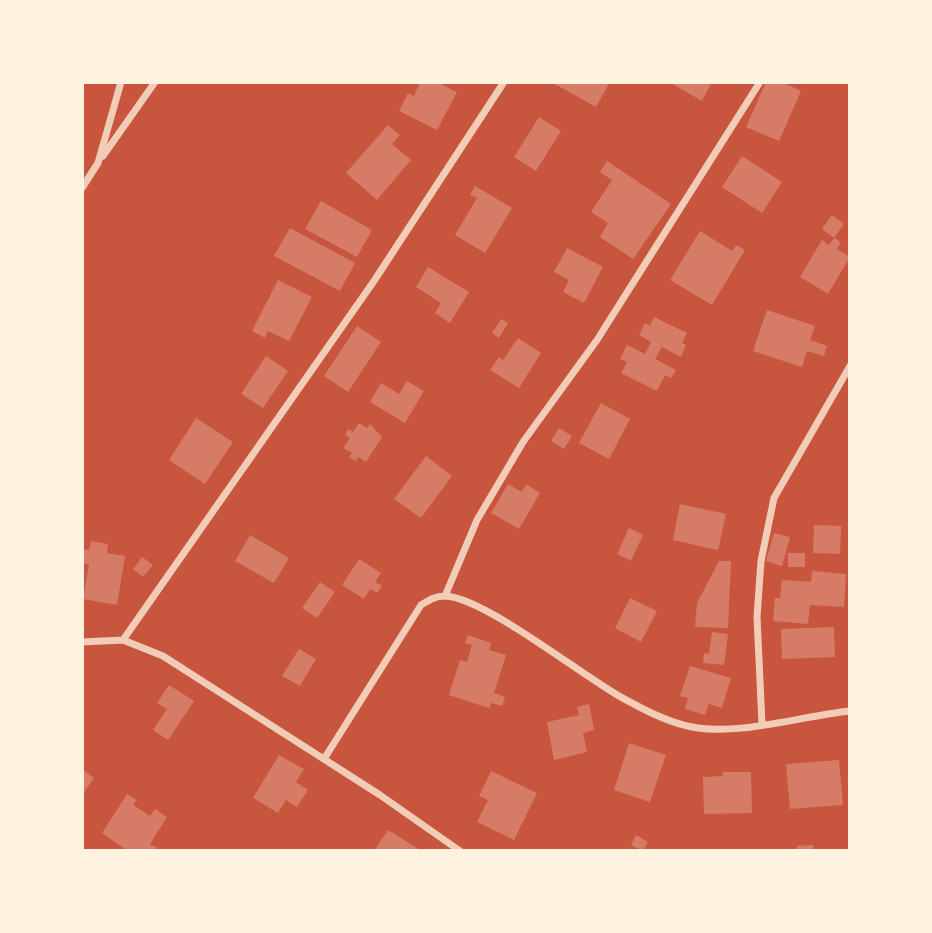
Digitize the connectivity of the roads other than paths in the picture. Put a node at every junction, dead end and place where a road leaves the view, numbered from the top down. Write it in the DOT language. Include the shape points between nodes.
graph roads {
  1 [pos="121,82"];
  2 [pos="155,82"];
  3 [pos="503,82"];
  4 [pos="760,82"];
  5 [pos="98,163"];
  6 [pos="82,188"];
  7 [pos="850,366"];
  8 [pos="445,596"];
  9 [pos="123,640"];
  10 [pos="82,642"];
  11 [pos="850,711"];
  12 [pos="762,723"];
  13 [pos="324,760"];
  14 [pos="460,851"];
  1 -- 5 [label="street"];
  2 -- 5 [label="street"];
  3 -- 9 [label="street" via="374,281"];
  4 -- 8 [label="street" via="597,340 523,442 477,520"];
  5 -- 6 [label="street"];
  7 -- 12 [label="street" via="774,498 761,561 757,617"];
  8 -- 12 [label="street" via="477,606 617,695 659,716 711,730"];
  8 -- 13 [label="street" via="421,605"];
  9 -- 10 [label="street"];
  9 -- 13 [label="street" via="163,656"];
  11 -- 12 [label="street"];
  13 -- 14 [label="street"];
}
